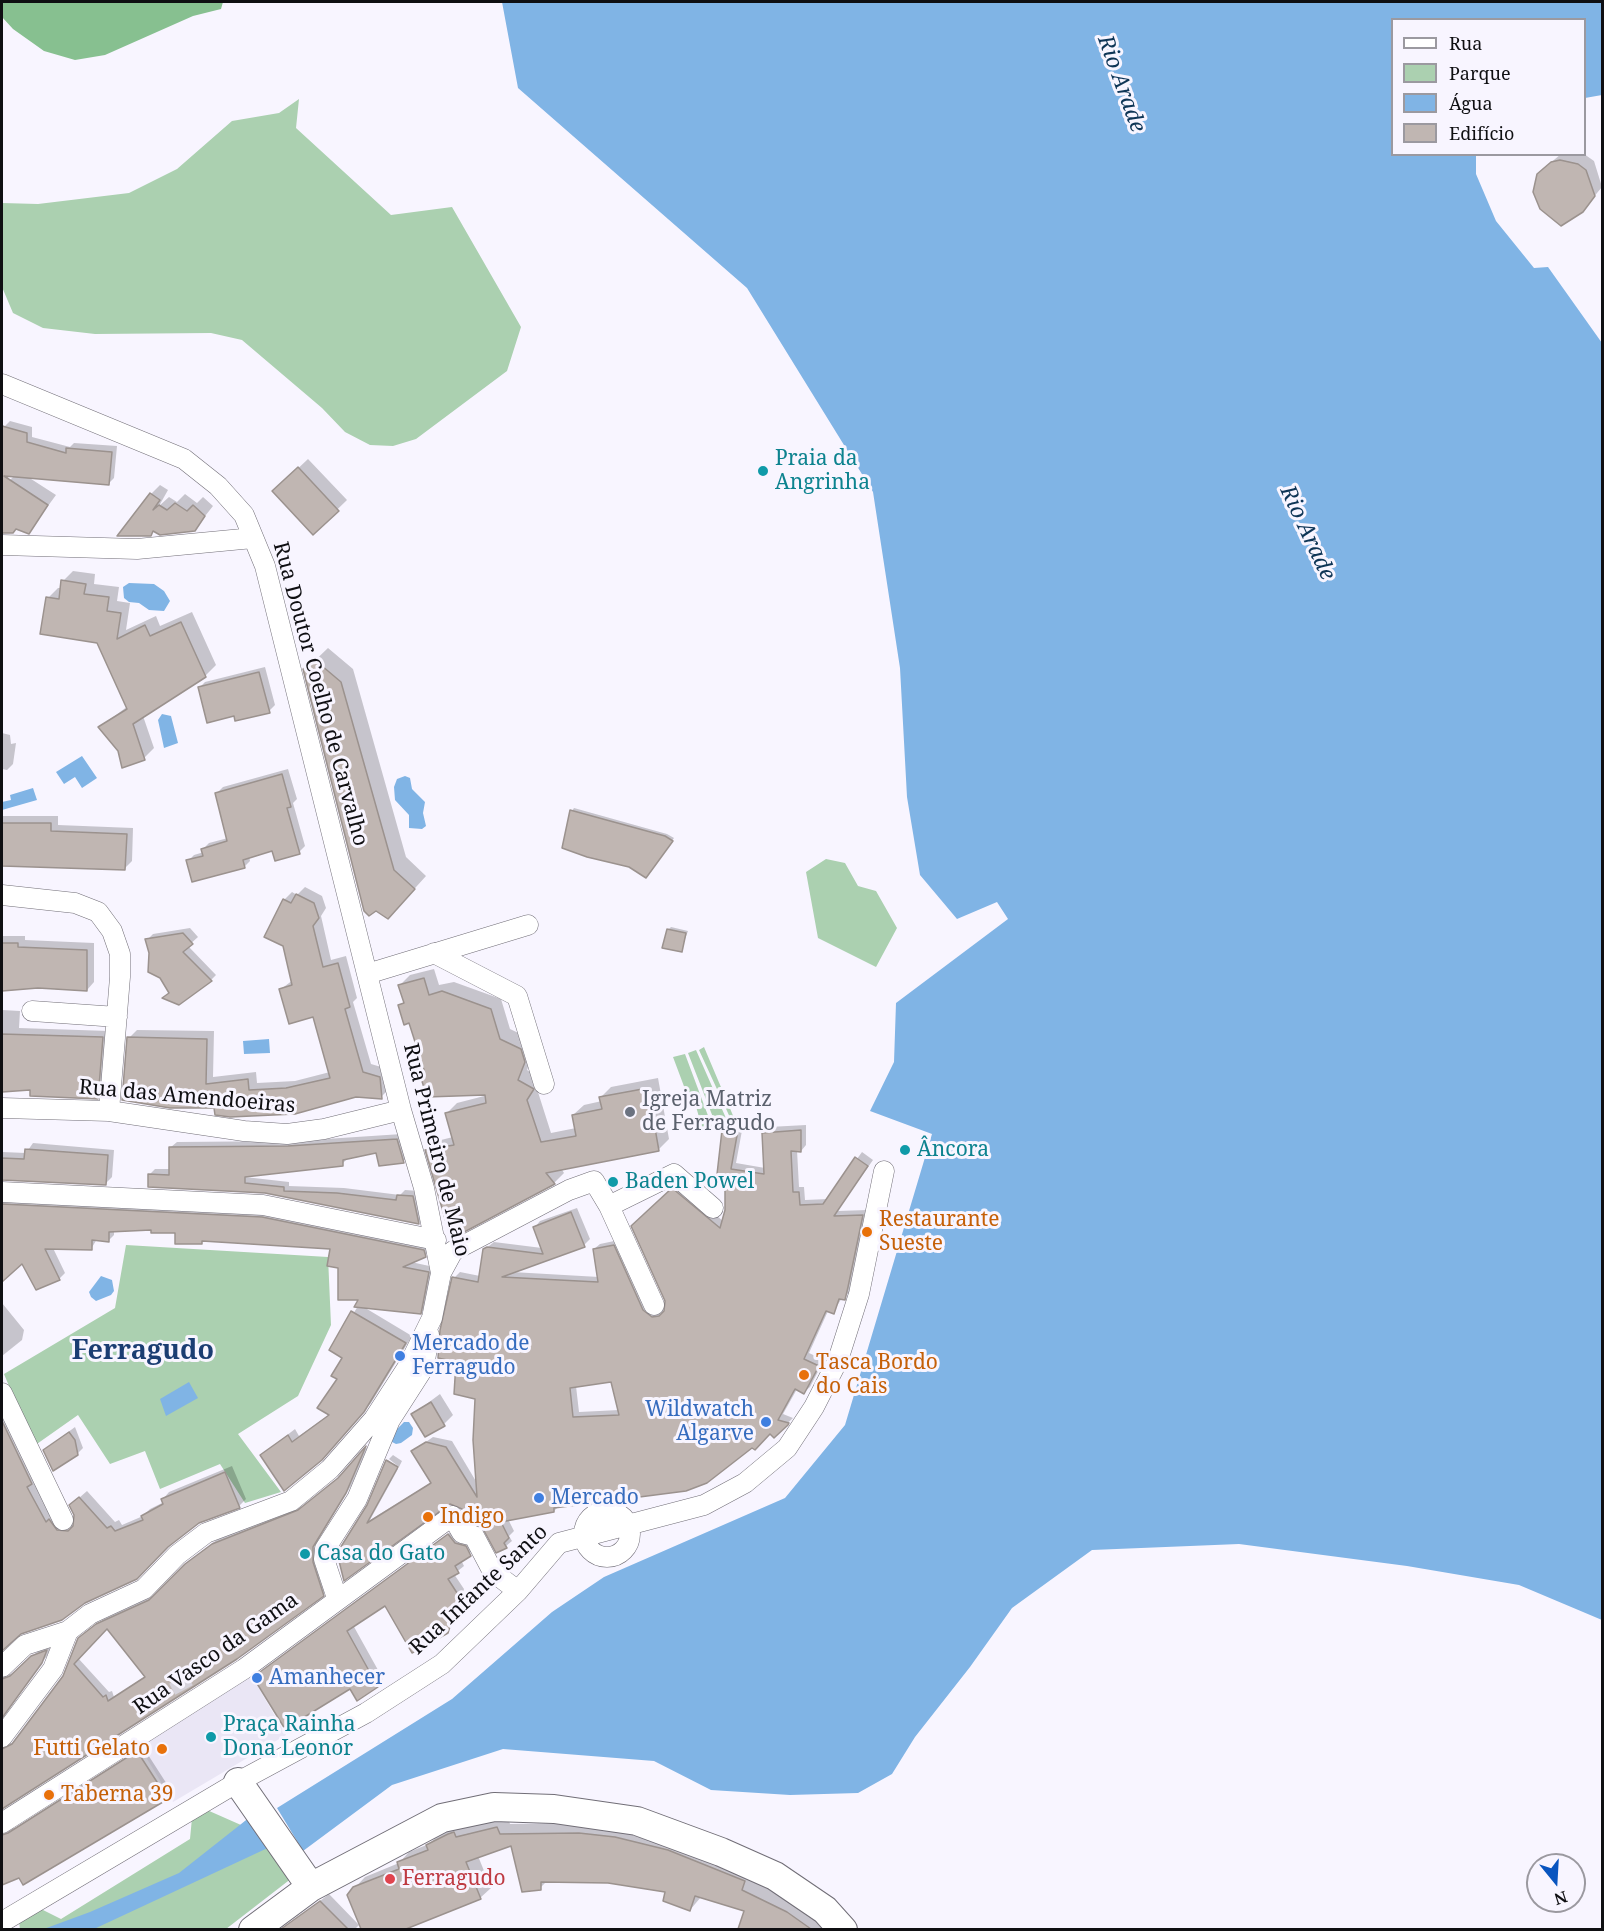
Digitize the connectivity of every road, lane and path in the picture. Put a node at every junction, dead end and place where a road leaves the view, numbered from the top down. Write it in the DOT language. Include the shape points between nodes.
graph roads {
  1 [pos="2,384"];
  2 [pos="253,538"];
  3 [pos="2,545"];
  4 [pos="2,895"];
  5 [pos="528,925"];
  6 [pos="360,950"];
  7 [pos="434,953"];
  8 [pos="367,974"];
  9 [pos="32,1011"];
  10 [pos="117,1017"];
  11 [pos="544,1084"];
  12 [pos="2,1108"];
  13 [pos="401,1110"];
  14 [pos="109,1111"];
  15 [pos="884,1171"];
  16 [pos="2,1192"];
  17 [pos="609,1206"];
  18 [pos="713,1208"];
  19 [pos="436,1240"];
  20 [pos="441,1273"];
  21 [pos="654,1305"];
  22 [pos="432,1318"];
  23 [pos="2,1393"];
  24 [pos="63,1520"];
  25 [pos="627,1524"];
  26 [pos="583,1535"];
  27 [pos="518,1591"];
  28 [pos="337,1598"];
  29 [pos="68,1631"];
  30 [pos="2,1667"];
  31 [pos="2,1737"];
  32 [pos="244,1791"];
  33 [pos="2,1823"];
  34 [pos="311,1887"];
  35 [pos="2,1922"];
  36 [pos="253,1929"];
  37 [pos="843,1929"];
  1 -- 2 [label="street, Rua Doutor Coelho de Carvalho" via="184,459 218,486 244,514"];
  2 -- 3 [label="street" via="137,549"];
  2 -- 6 [label="street, Rua Doutor Coelho de Carvalho" via="265,566 337,844"];
  4 -- 10 [label="street" via="75,903 98,912 112,931 120,954"];
  5 -- 7 [label="street"];
  6 -- 8 [label="street, Rua Primeiro de Maio"];
  7 -- 8 [label="street"];
  7 -- 11 [label="street" via="517,996"];
  8 -- 13 [label="street, Rua Primeiro de Maio"];
  9 -- 10 [label="street"];
  10 -- 14 [label="street"];
  12 -- 14 [label="street, Rua das Amendoeiras"];
  13 -- 14 [label="street, Rua das Amendoeiras" via="324,1130 287,1134"];
  13 -- 19 [label="street, Rua Primeiro de Maio"];
  15 -- 25 [label="street, Rua Infante Santo" via="859,1294 838,1360 787,1448 745,1483 704,1505"];
  16 -- 19 [label="street" via="263,1205"];
  17 -- 18 [label="street" via="675,1174"];
  17 -- 20 [label="street" via="594,1181 568,1190 453,1251"];
  17 -- 21 [label="street"];
  19 -- 20 [label="street, Rua Primeiro de Maio"];
  20 -- 22 [label="street, Rua Primeiro de Maio"];
  22 -- 28 [label="street" via="423,1367 390,1420 357,1499 325,1549 324,1559"];
  22 -- 29 [label="street, Rua Primeiro de Maio" via="409,1365 374,1419 330,1469 291,1501 206,1533 177,1555 144,1589 90,1614"];
  23 -- 24 [label="street"];
  25 -- 26 [label="street, Rua Infante Santo"];
  25 -- 26 [label="street" via="627,1545 610,1557 590,1551"];
  26 -- 27 [label="street, Rua Infante Santo" via="559,1543"];
  27 -- 28 [label="street, Rua Vasco da Gama" via="493,1572 474,1536 462,1533 452,1516"];
  27 -- 32 [label="street, Rua Infante Santo" via="442,1664"];
  28 -- 33 [label="street, Rua Vasco da Gama" via="244,1669"];
  29 -- 30 [label="street" via="25,1645"];
  29 -- 31 [label="street" via="53,1669"];
  32 -- 34 [label="street"];
  32 -- 35 [label="street, Rua Infante Santo"];
  34 -- 36 [label="street"];
  34 -- 37 [label="street" via="442,1818 494,1807 554,1809 637,1821 721,1852 775,1876 825,1910"];
}
